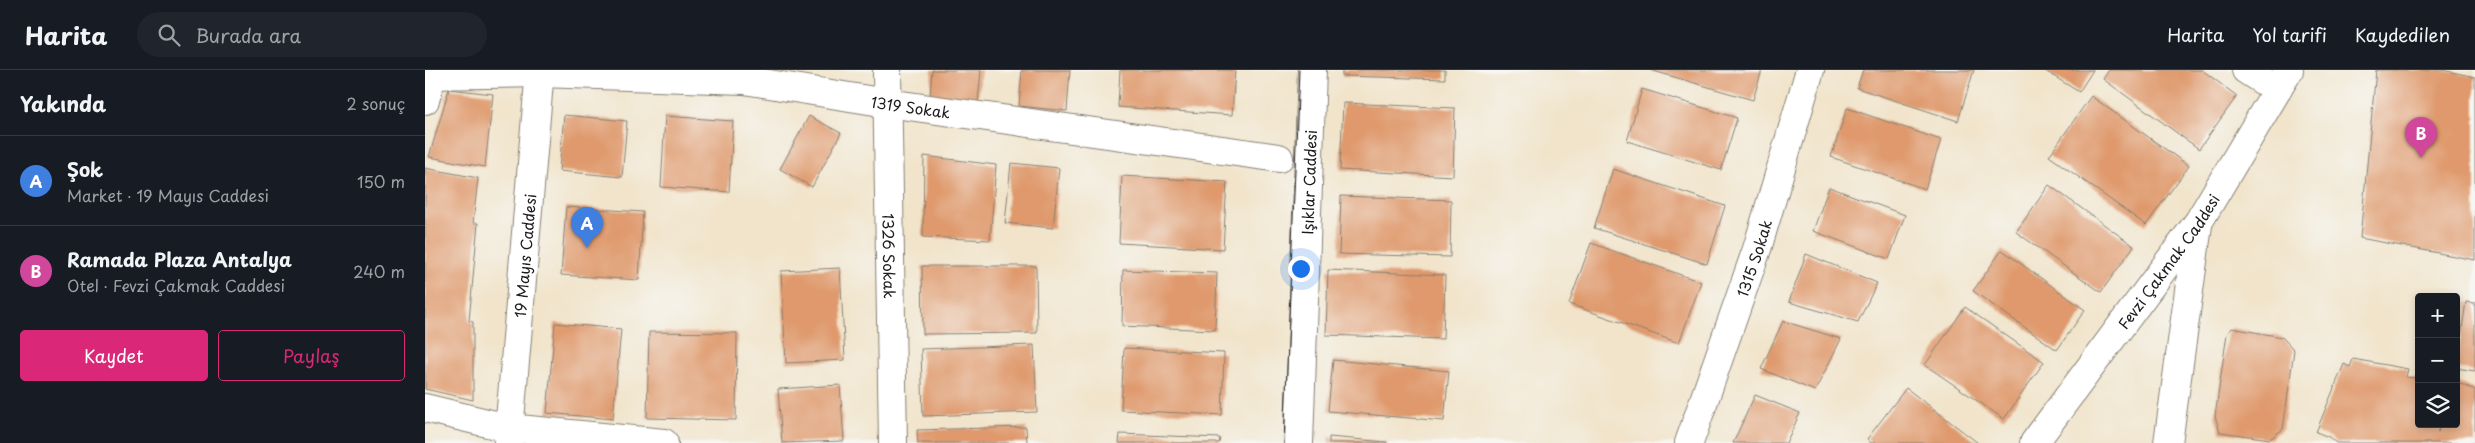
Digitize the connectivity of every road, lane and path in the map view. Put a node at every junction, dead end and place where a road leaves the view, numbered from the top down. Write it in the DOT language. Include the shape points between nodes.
graph roads {
  1 [pos="887,70"];
  2 [pos="1313,70"];
  3 [pos="1810,70"];
  4 [pos="2245,70"];
  5 [pos="540,71"];
  6 [pos="2283,80"];
  7 [pos="427,84"];
  8 [pos="887,103"];
  9 [pos="1279,158"];
  10 [pos="2199,221"];
  11 [pos="425,408"];
  12 [pos="508,436"];
  13 [pos="2045,442"];
  14 [pos="664,443"];
  15 [pos="893,443"];
  16 [pos="1299,443"];
  17 [pos="1689,443"];
  18 [pos="2168,443"];
  1 -- 8 [label="street, 1326 Sokak"];
  2 -- 16 [label="street, Işıklar Caddesi"];
  3 -- 17 [label="street, 1315 Sokak" via="1757,249"];
  4 -- 6 [label="street"];
  5 -- 7 [label="street, 1319 Sokak"];
  5 -- 8 [label="street, 1319 Sokak" via="744,80"];
  5 -- 12 [label="street, 19 Mayıs Caddesi"];
  6 -- 10 [label="street, Fevzi Çakmak Caddesi"];
  8 -- 9 [label="street, 1319 Sokak"];
  8 -- 15 [label="street, 1326 Sokak"];
  10 -- 13 [label="street, Fevzi Çakmak Caddesi"];
  10 -- 18 [label="street"];
  11 -- 12 [label="street"];
  12 -- 14 [label="street"];
}
